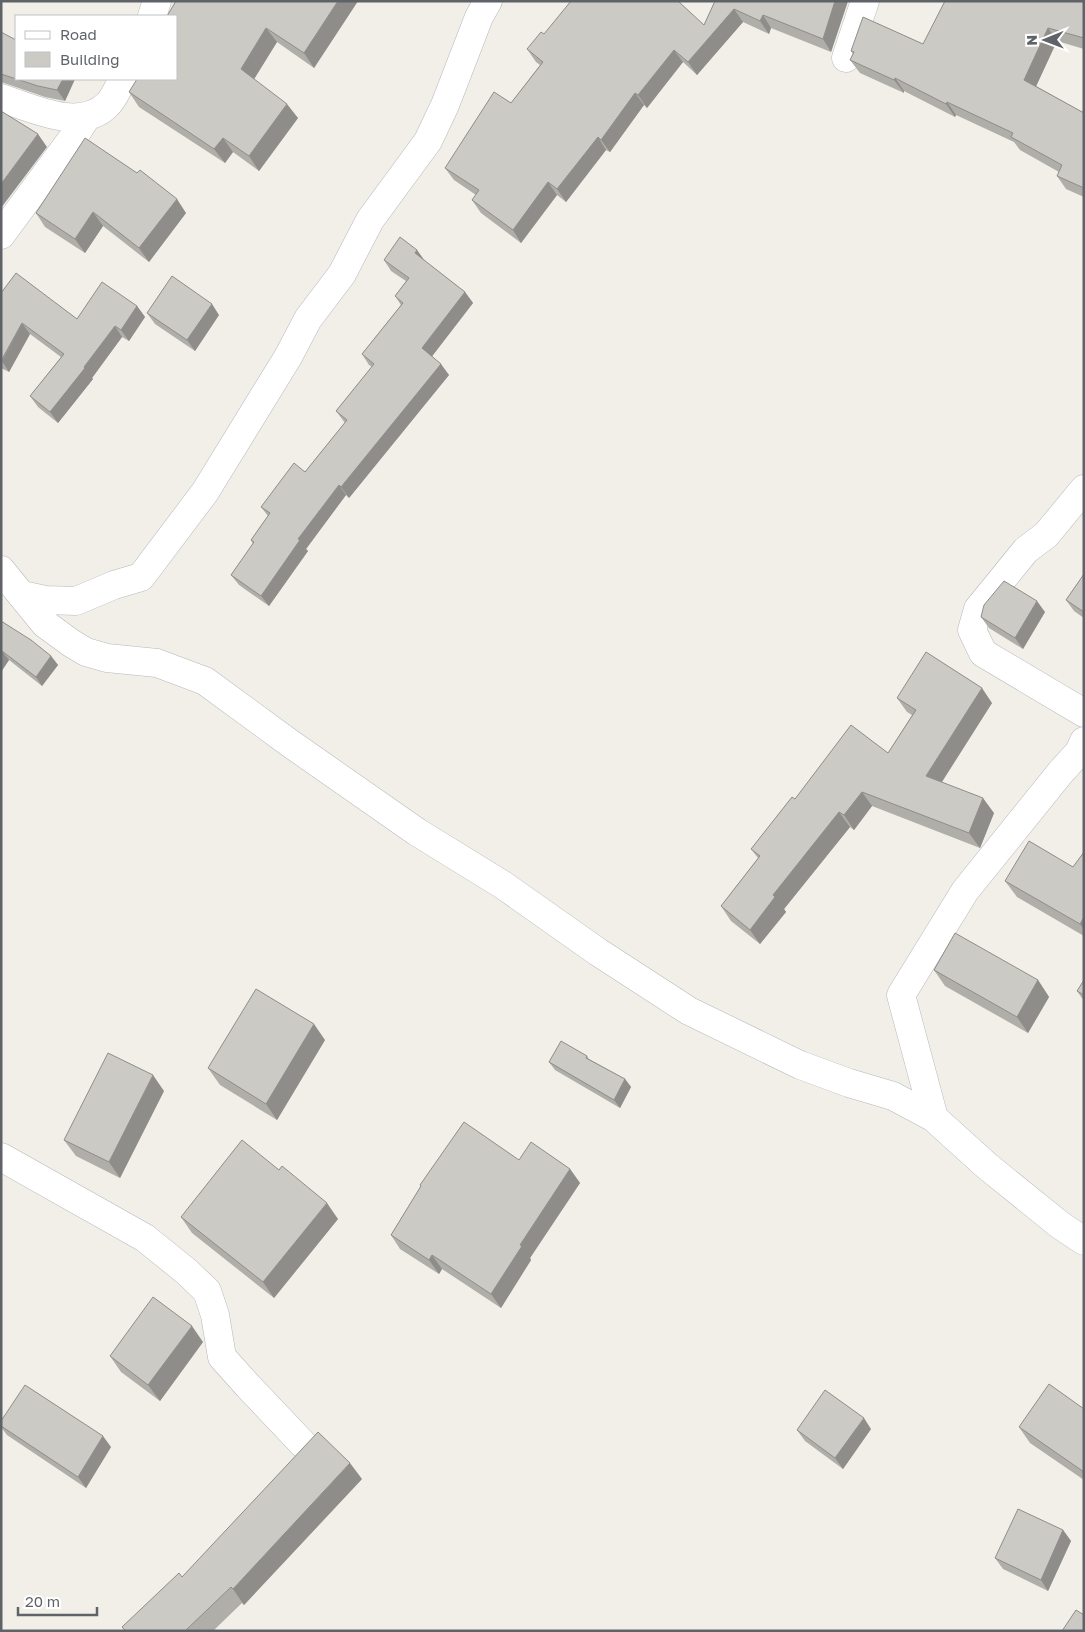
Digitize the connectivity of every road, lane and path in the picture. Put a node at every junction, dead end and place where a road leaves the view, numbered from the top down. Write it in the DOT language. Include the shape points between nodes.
graph roads {
  1 [pos="157,1"];
  2 [pos="488,1"];
  3 [pos="866,1"];
  4 [pos="152,15"];
  5 [pos="846,58"];
  6 [pos="122,80"];
  7 [pos="1,98"];
  8 [pos="86,118"];
  9 [pos="1,235"];
  10 [pos="1084,490"];
  11 [pos="1,570"];
  12 [pos="22,595"];
  13 [pos="1084,713"];
  14 [pos="1084,741"];
  15 [pos="934,1118"];
  16 [pos="1,1157"];
  17 [pos="1084,1241"];
  18 [pos="303,1444"];
  1 -- 4 [label="street"];
  2 -- 12 [label="street" via="428,141 370,220 342,274 308,319 205,492 147,570 141,577 76,601 44,600"];
  3 -- 5 [label="street"];
  6 -- 8 [label="street" via="109,104"];
  7 -- 8 [label="street" via="66,118"];
  8 -- 9 [label="street"];
  10 -- 13 [label="street" via="1046,536 1026,550 978,609 972,630 984,653"];
  11 -- 12 [label="street"];
  12 -- 15 [label="street" via="45,624 86,652 107,658 157,663 205,681 417,832 503,885 689,1011 800,1065 893,1096"];
  14 -- 15 [label="street" via="1079,752 964,891 901,995"];
  15 -- 17 [label="street" via="987,1166"];
  16 -- 18 [label="street" via="145,1238 207,1291 222,1357"];
}
